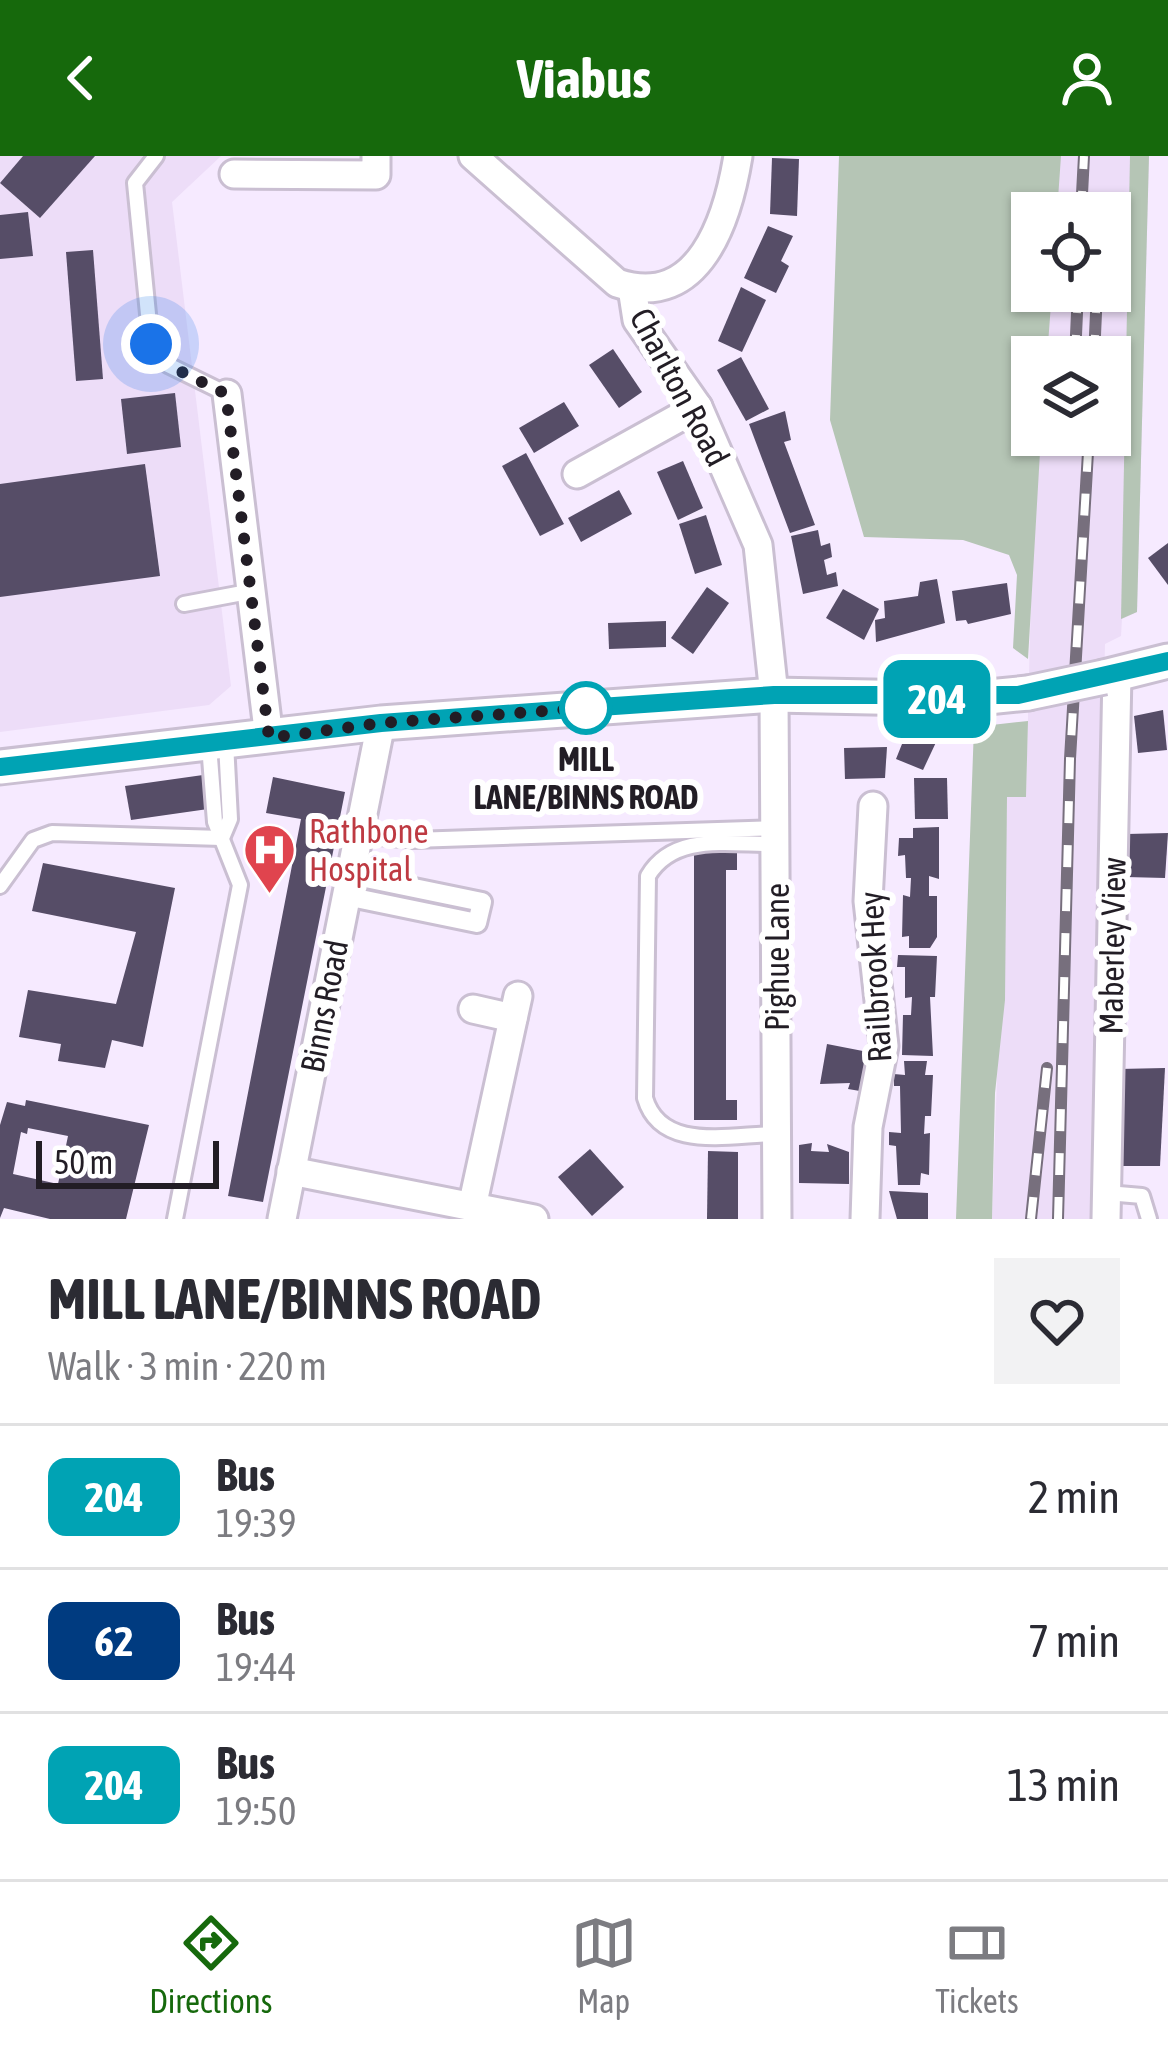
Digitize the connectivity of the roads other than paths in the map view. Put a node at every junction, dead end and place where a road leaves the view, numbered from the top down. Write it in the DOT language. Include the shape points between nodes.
graph roads {
  1 [pos="156,156"];
  2 [pos="376,156"];
  3 [pos="473,156"];
  4 [pos="738,156"];
  5 [pos="234,174"];
  6 [pos="632,288"];
  7 [pos="226,394"];
  8 [pos="698,407"];
  9 [pos="577,474"];
  10 [pos="248,592"];
  11 [pos="184,604"];
  12 [pos="1168,662"];
  13 [pos="1111,675"];
  14 [pos="774,695"];
  15 [pos="381,723"];
  16 [pos="269,738"];
  17 [pos="217,744"];
  18 [pos="0,767"];
  19 [pos="879,825"];
  20 [pos="359,835"];
  21 [pos="776,836"];
  22 [pos="223,838"];
  23 [pos="348,885"];
  24 [pos="0,886"];
  25 [pos="473,1009"];
  26 [pos="778,1134"];
  27 [pos="291,1171"];
  28 [pos="1106,1206"];
  29 [pos="472,1207"];
  30 [pos="175,1219"];
  31 [pos="282,1219"];
  32 [pos="534,1219"];
  33 [pos="777,1219"];
  34 [pos="865,1219"];
  35 [pos="1149,1219"];
  1 -- 7 [label="lane" via="135,183 151,344 168,365"];
  2 -- 5 [label="street" via="376,175"];
  3 -- 6 [label="street"];
  4 -- 6 [label="street" via="728,218 709,249 680,276"];
  6 -- 8 [label="street, Charlton Road" via="637,320"];
  7 -- 10 [label="street"];
  8 -- 9 [label="street"];
  8 -- 14 [label="street, Charlton Road" via="758,545"];
  10 -- 11 [label="lane"];
  10 -- 16 [label="street"];
  12 -- 13 [label="street"];
  13 -- 14 [label="street, bridge" via="968,699"];
  13 -- 28 [label="street, Maberley View"];
  14 -- 15 [label="street"];
  14 -- 21 [label="street, Pighue Lane"];
  15 -- 16 [label="street"];
  15 -- 20 [label="street, Binns Road"];
  16 -- 17 [label="street"];
  17 -- 18 [label="street"];
  17 -- 22 [label="lane" via="215,822"];
  19 -- 34 [label="street, Railbrook Hey" via="868,901 884,1046 868,1127"];
  20 -- 21 [label="lane"];
  20 -- 23 [label="street, Binns Road"];
  21 -- 26 [label="street, Pighue Lane"];
  21 -- 26 [label="lane" via="675,848 648,876 645,1098 651,1118 673,1134"];
  22 -- 24 [label="lane" via="52,833 33,840"];
  22 -- 30 [label="lane" via="240,885"];
  23 -- 23 [label="street" via="482,902 477,922"];
  23 -- 27 [label="street, Binns Road"];
  25 -- 29 [label="street" via="515,1007"];
  26 -- 33 [label="street, Pighue Lane"];
  27 -- 29 [label="street"];
  27 -- 31 [label="street, Binns Road"];
  28 -- 35 [label="lane" via="1142,1196"];
  29 -- 32 [label="street"];
}
